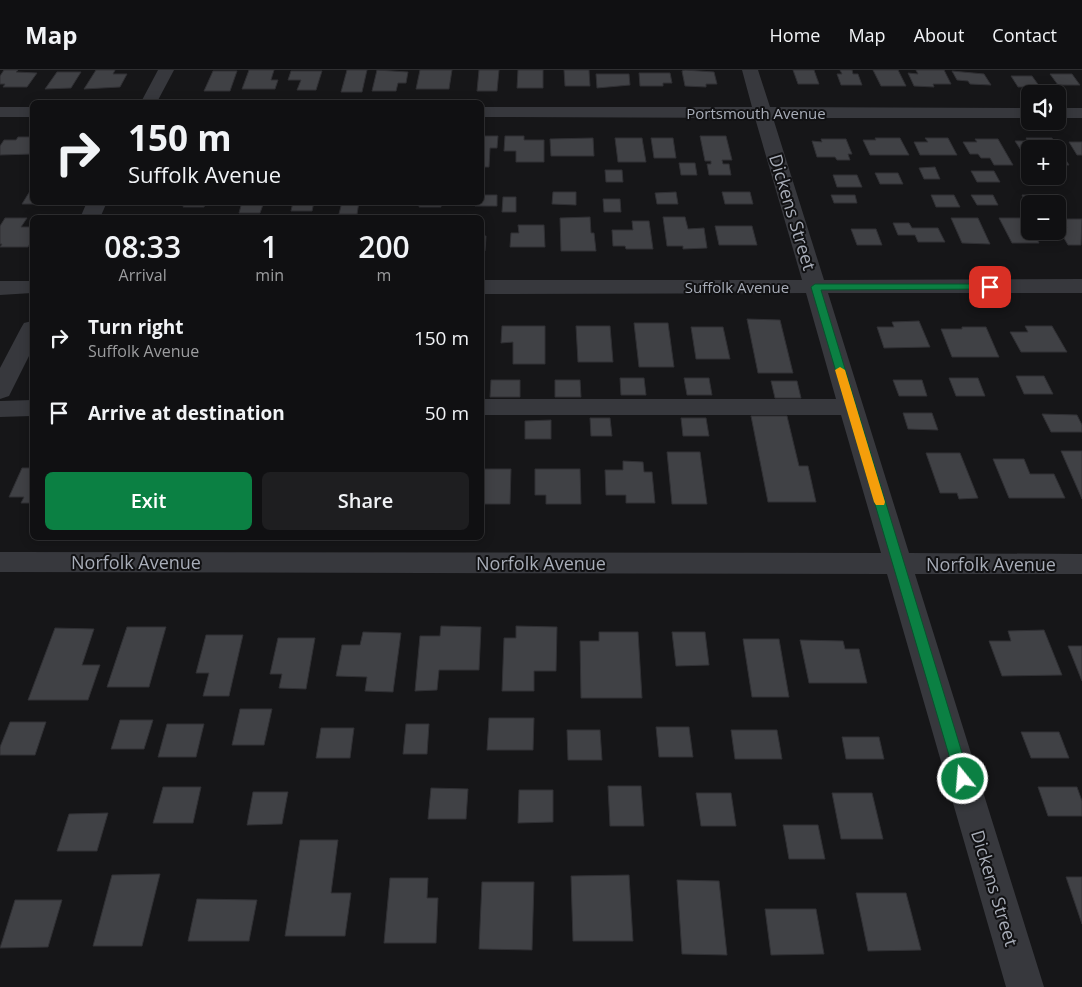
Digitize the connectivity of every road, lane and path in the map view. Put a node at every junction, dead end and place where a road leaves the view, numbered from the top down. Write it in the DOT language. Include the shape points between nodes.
graph roads {
  1 [pos="166,70"];
  2 [pos="750,70"];
  3 [pos="150,100"];
  4 [pos="0,112"];
  5 [pos="30,112"];
  6 [pos="484,112"];
  7 [pos="763,113"];
  8 [pos="1021,113"];
  9 [pos="1066,113"];
  10 [pos="1082,113"];
  11 [pos="1082,286"];
  12 [pos="484,287"];
  13 [pos="815,287"];
  14 [pos="0,288"];
  15 [pos="30,288"];
  16 [pos="30,332"];
  17 [pos="0,391"];
  18 [pos="851,407"];
  19 [pos="0,408"];
  20 [pos="30,408"];
  21 [pos="484,408"];
  22 [pos="0,562"];
  23 [pos="898,563"];
  24 [pos="1082,564"];
  25 [pos="1025,987"];
  1 -- 3 [label="street"];
  2 -- 7 [label="street, Dickens Street"];
  4 -- 5 [label="street"];
  6 -- 7 [label="street, Portsmouth Avenue"];
  7 -- 8 [label="street, Portsmouth Avenue"];
  7 -- 13 [label="street, Dickens Street"];
  9 -- 10 [label="street"];
  11 -- 13 [label="street, Suffolk Avenue"];
  12 -- 13 [label="street, Suffolk Avenue"];
  13 -- 18 [label="street, Dickens Street"];
  14 -- 15 [label="street"];
  16 -- 17 [label="street"];
  18 -- 21 [label="street"];
  18 -- 23 [label="street, Dickens Street"];
  19 -- 20 [label="street"];
  22 -- 23 [label="street, Norfolk Avenue"];
  23 -- 24 [label="street, Norfolk Avenue"];
  23 -- 25 [label="street, Dickens Street"];
}
